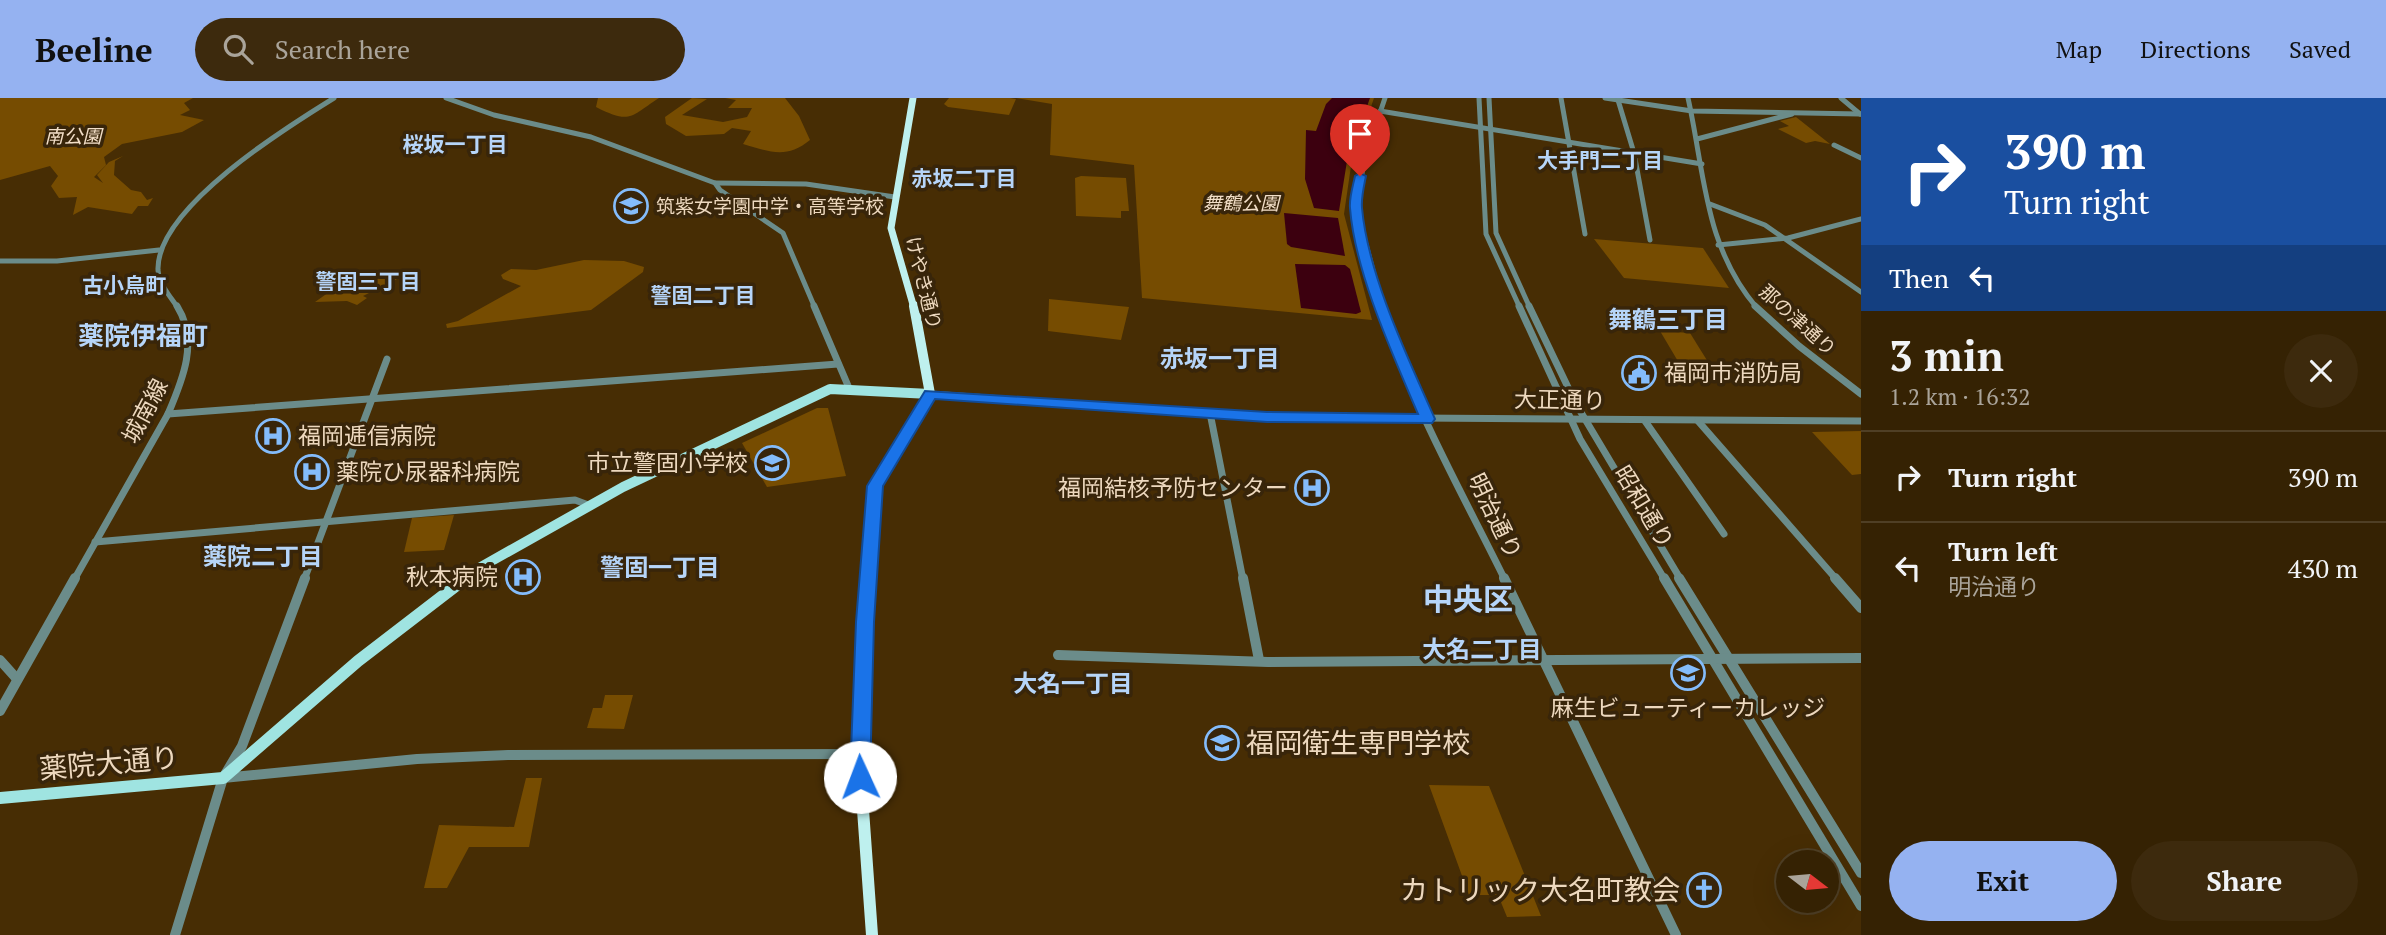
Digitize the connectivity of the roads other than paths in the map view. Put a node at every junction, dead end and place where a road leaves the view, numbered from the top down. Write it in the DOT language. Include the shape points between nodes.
graph roads {
  1 [pos="334,98"];
  2 [pos="446,98"];
  3 [pos="913,98"];
  4 [pos="1385,98"];
  5 [pos="1479,98"];
  6 [pos="1489,98"];
  7 [pos="1561,98"];
  8 [pos="1605,98"];
  9 [pos="1688,98"];
  10 [pos="1841,98"];
  11 [pos="1618,100"];
  12 [pos="1380,111"];
  13 [pos="1692,111"];
  14 [pos="1794,113"];
  15 [pos="1861,114"];
  16 [pos="1480,128"];
  17 [pos="1491,129"];
  18 [pos="1697,139"];
  19 [pos="1569,142"];
  20 [pos="1834,145"];
  21 [pos="1634,153"];
  22 [pos="1861,158"];
  23 [pos="1702,164"];
  24 [pos="715,183"];
  25 [pos="895,197"];
  26 [pos="1710,204"];
  27 [pos="1861,219"];
  28 [pos="1585,234"];
  29 [pos="1788,239"];
  30 [pos="1650,240"];
  31 [pos="1718,245"];
  32 [pos="159,250"];
  33 [pos="0,261"];
  34 [pos="1861,292"];
  35 [pos="387,359"];
  36 [pos="838,364"];
  37 [pos="849,388"];
  38 [pos="930,394"];
  39 [pos="1861,394"];
  40 [pos="371,398"];
  41 [pos="1210,413"];
  42 [pos="168,414"];
  43 [pos="1427,419"];
  44 [pos="1570,419"];
  45 [pos="1586,420"];
  46 [pos="1645,421"];
  47 [pos="1698,421"];
  48 [pos="1861,421"];
  49 [pos="591,506"];
  50 [pos="327,522"];
  51 [pos="1724,534"];
  52 [pos="95,542"];
  53 [pos="1861,608"];
  54 [pos="1058,655"];
  55 [pos="1861,658"];
  56 [pos="0,660"];
  57 [pos="1259,660"];
  58 [pos="1713,660"];
  59 [pos="1729,660"];
  60 [pos="1543,661"];
  61 [pos="17,679"];
  62 [pos="0,711"];
  63 [pos="859,754"];
  64 [pos="223,778"];
  65 [pos="0,798"];
  66 [pos="1861,873"];
  67 [pos="1861,906"];
  68 [pos="175,935"];
  69 [pos="872,935"];
  70 [pos="1676,935"];
  1 -- 32 [label="street" via="276,134 224,176 177,220"];
  2 -- 24 [label="street" via="494,115 591,137"];
  3 -- 25 [label="highway, けやき通り"];
  4 -- 12 [label="street, 明治通り"];
  5 -- 16 [label="street, 昭和通り"];
  6 -- 17 [label="street, 昭和通り"];
  7 -- 19 [label="street"];
  8 -- 11 [label="street"];
  9 -- 13 [label="street, 那の津通り"];
  10 -- 15 [label="street"];
  11 -- 13 [label="street"];
  11 -- 21 [label="street"];
  12 -- 16 [label="street"];
  12 -- 43 [label="street, 明治通り" via="1360,176 1357,222 1388,327"];
  13 -- 14 [label="street"];
  13 -- 18 [label="street, 那の津通り"];
  14 -- 15 [label="street"];
  14 -- 18 [label="street"];
  16 -- 17 [label="street"];
  16 -- 44 [label="street, 昭和通り" via="1486,234"];
  17 -- 19 [label="street"];
  17 -- 45 [label="street, 昭和通り" via="1496,233"];
  18 -- 23 [label="street, 那の津通り"];
  19 -- 21 [label="street"];
  19 -- 28 [label="street"];
  20 -- 22 [label="street"];
  21 -- 23 [label="street"];
  21 -- 30 [label="street"];
  23 -- 26 [label="street, 那の津通り"];
  24 -- 25 [label="street" via="806,184"];
  24 -- 36 [label="street" via="783,233"];
  25 -- 38 [label="highway, けやき通り" via="891,228"];
  26 -- 29 [label="street" via="1739,212"];
  26 -- 31 [label="street, 那の津通り"];
  27 -- 29 [label="street"];
  29 -- 31 [label="street"];
  29 -- 34 [label="street"];
  31 -- 39 [label="street, 那の津通り" via="1728,270 1754,303"];
  32 -- 33 [label="street" via="51,262"];
  32 -- 42 [label="street, 城南線" via="158,270 182,314 188,356"];
  35 -- 40 [label="street"];
  36 -- 37 [label="street"];
  36 -- 40 [label="street"];
  37 -- 38 [label="main road"];
  37 -- 49 [label="main road" via="817,394"];
  38 -- 41 [label="street, 大正通り"];
  38 -- 63 [label="highway" via="875,486"];
  40 -- 42 [label="street"];
  40 -- 50 [label="street"];
  41 -- 43 [label="street, 大正通り"];
  41 -- 57 [label="street"];
  42 -- 52 [label="street, 城南線"];
  43 -- 44 [label="street, 大正通り"];
  43 -- 60 [label="street, 明治通り"];
  44 -- 45 [label="street, 大正通り"];
  44 -- 58 [label="street, 昭和通り"];
  45 -- 46 [label="street, 大正通り"];
  45 -- 59 [label="street, 昭和通り"];
  46 -- 47 [label="street, 大正通り"];
  46 -- 51 [label="street"];
  47 -- 48 [label="street, 大正通り"];
  47 -- 53 [label="street"];
  49 -- 50 [label="street" via="575,500"];
  49 -- 64 [label="main road" via="480,568 420,612"];
  50 -- 52 [label="street"];
  50 -- 64 [label="street" via="242,746"];
  52 -- 61 [label="street, 城南線"];
  54 -- 57 [label="street"];
  55 -- 59 [label="street"];
  56 -- 61 [label="street"];
  57 -- 60 [label="street"];
  58 -- 59 [label="street"];
  58 -- 60 [label="street"];
  58 -- 67 [label="street, 昭和通り"];
  59 -- 66 [label="street, 昭和通り"];
  60 -- 70 [label="street, 明治通り"];
  61 -- 62 [label="street, 城南線"];
  63 -- 64 [label="street" via="483,755"];
  63 -- 69 [label="highway"];
  64 -- 65 [label="main road, 薬院大通り"];
  64 -- 68 [label="street"];
}
